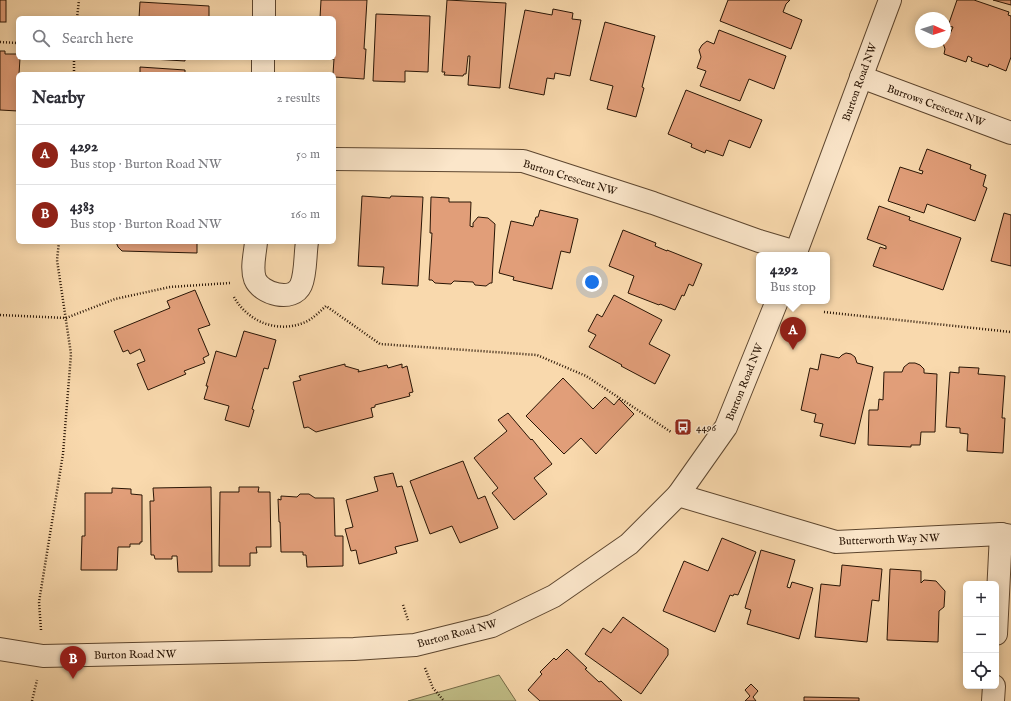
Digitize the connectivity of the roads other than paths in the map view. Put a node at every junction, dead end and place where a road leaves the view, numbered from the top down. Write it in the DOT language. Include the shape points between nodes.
graph roads {
  1 [pos="264,0"];
  2 [pos="890,0"];
  3 [pos="264,16"];
  4 [pos="263,60"];
  5 [pos="263,72"];
  6 [pos="861,77"];
  7 [pos="1011,133"];
  8 [pos="336,159"];
  9 [pos="256,244"];
  10 [pos="306,244"];
  11 [pos="791,252"];
  12 [pos="797,252"];
  13 [pos="776,304"];
  14 [pos="678,495"];
  15 [pos="1006,535"];
  16 [pos="998,617"];
  17 [pos="0,649"];
  18 [pos="994,689"];
  19 [pos="993,701"];
  1 -- 3 [label="street"];
  2 -- 6 [label="street, Burton Road NW"];
  4 -- 5 [label="street"];
  6 -- 7 [label="street, Burrows Crescent NW"];
  6 -- 12 [label="street, Burton Road NW"];
  8 -- 11 [label="street, Burton Crescent NW" via="524,160"];
  9 -- 10 [label="street" via="256,280 266,291 286,295 296,292 301,286"];
  13 -- 14 [label="street, Burton Road NW" via="726,427"];
  14 -- 15 [label="street, Butterworth Way NW" via="836,542"];
  14 -- 17 [label="street, Burton Road NW" via="629,544 554,596 492,626 416,645 354,649 43,656"];
  15 -- 16 [label="street"];
  18 -- 19 [label="street"];
}
